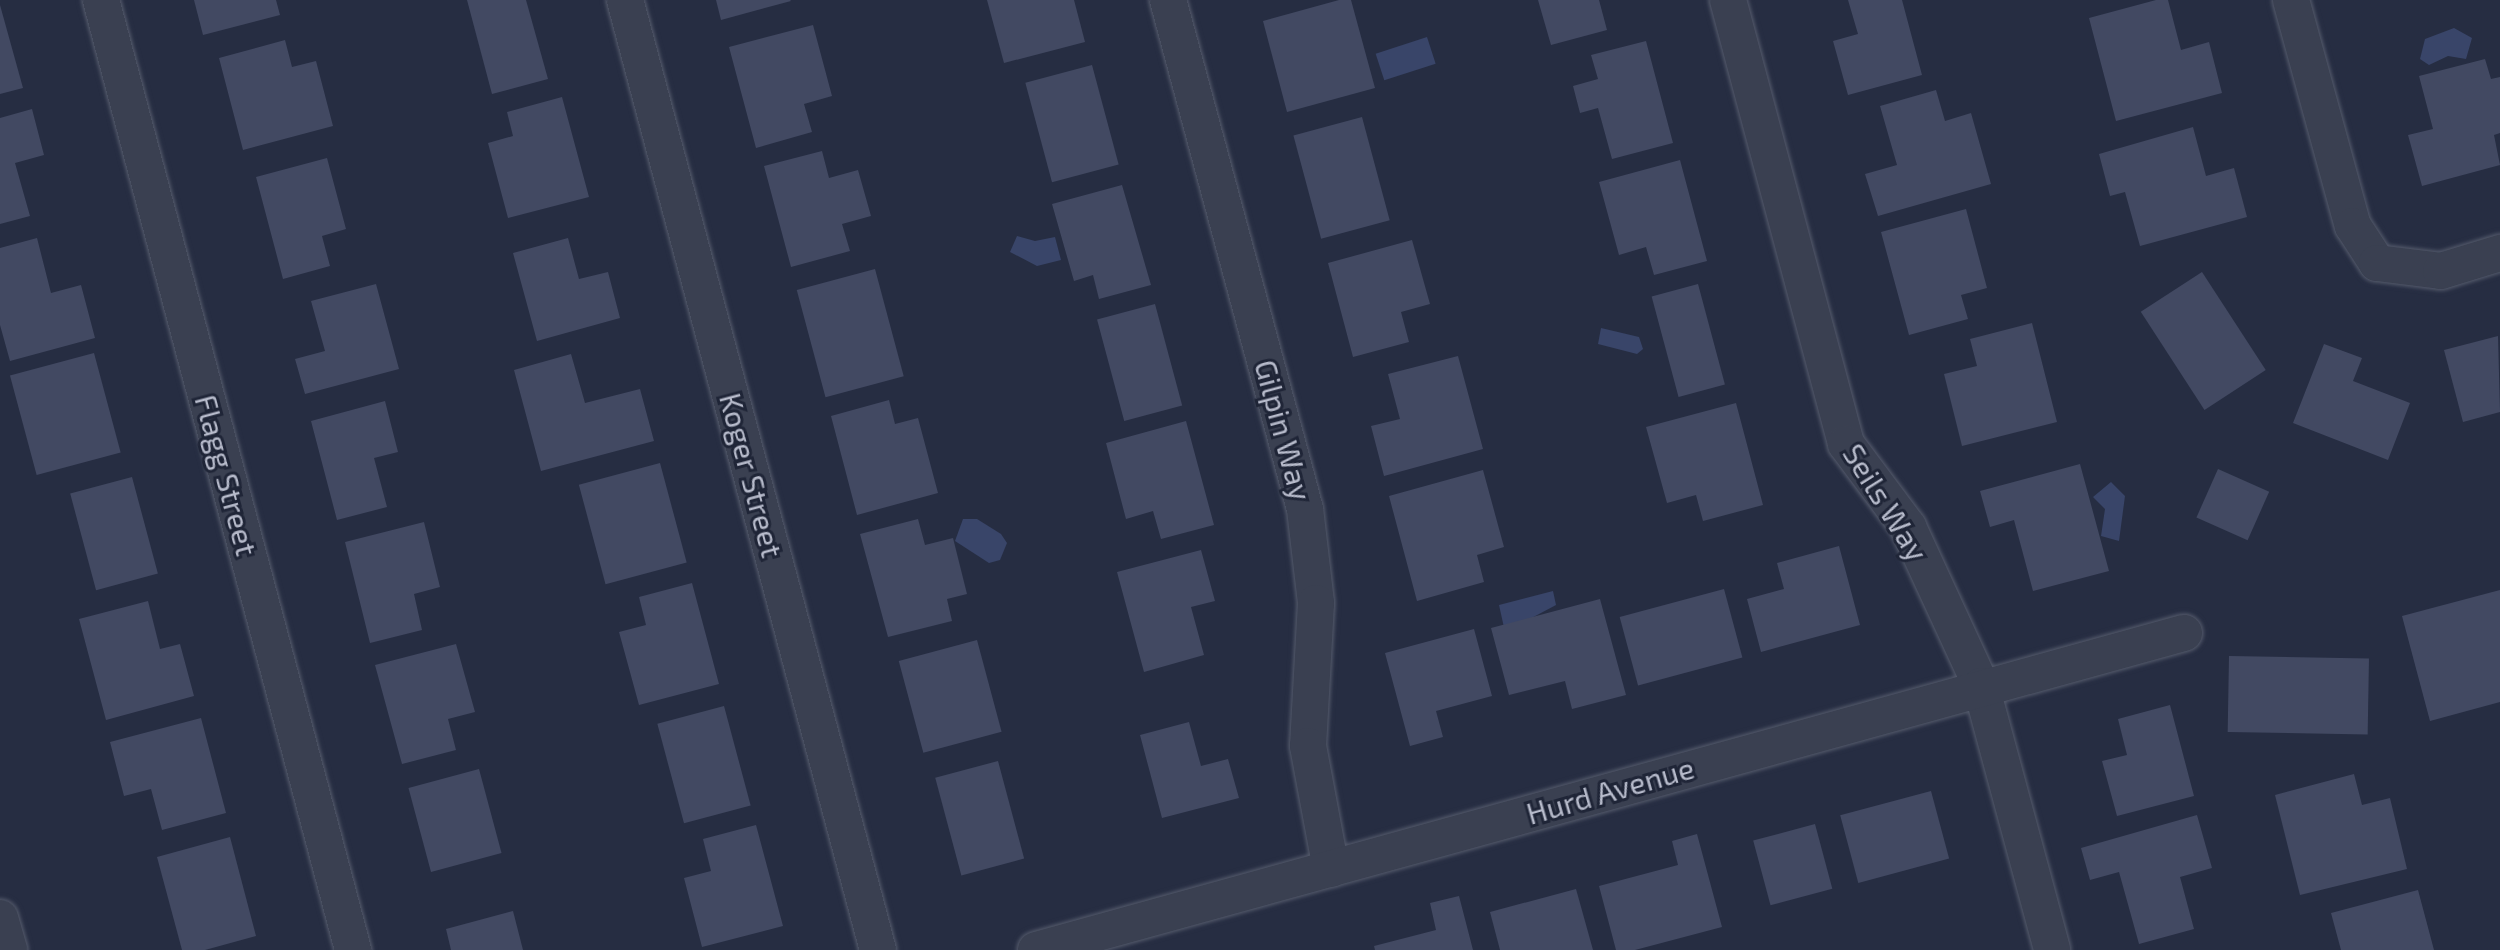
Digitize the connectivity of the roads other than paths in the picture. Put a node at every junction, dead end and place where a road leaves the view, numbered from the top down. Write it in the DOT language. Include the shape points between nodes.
graph roads {
  1 [pos="101,0"];
  2 [pos="625,0"];
  3 [pos="1168,0"];
  4 [pos="1728,0"];
  5 [pos="2291,0"];
  6 [pos="2500,253"];
  7 [pos="2184,633"];
  8 [pos="1981,686"];
  9 [pos="1331,869"];
  10 [pos="0,918"];
  11 [pos="9,950"];
  12 [pos="353,950"];
  13 [pos="878,950"];
  14 [pos="1036,950"];
  15 [pos="2052,950"];
  1 -- 12 [label="street, Flagg Street"];
  2 -- 13 [label="street, Koger Street"];
  3 -- 9 [label="street, Gilpin Way" via="1305,509 1316,603 1308,746"];
  4 -- 8 [label="street, Seils Way" via="1846,444 1908,527"];
  5 -- 6 [label="street" via="2353,226 2377,263 2441,271"];
  7 -- 8 [label="street, Hurd Avenue"];
  8 -- 9 [label="street, Hurd Avenue"];
  8 -- 15 [label="street, Seils Way"];
  9 -- 14 [label="street, Hurd Avenue"];
  10 -- 11 [label="street"];
}
